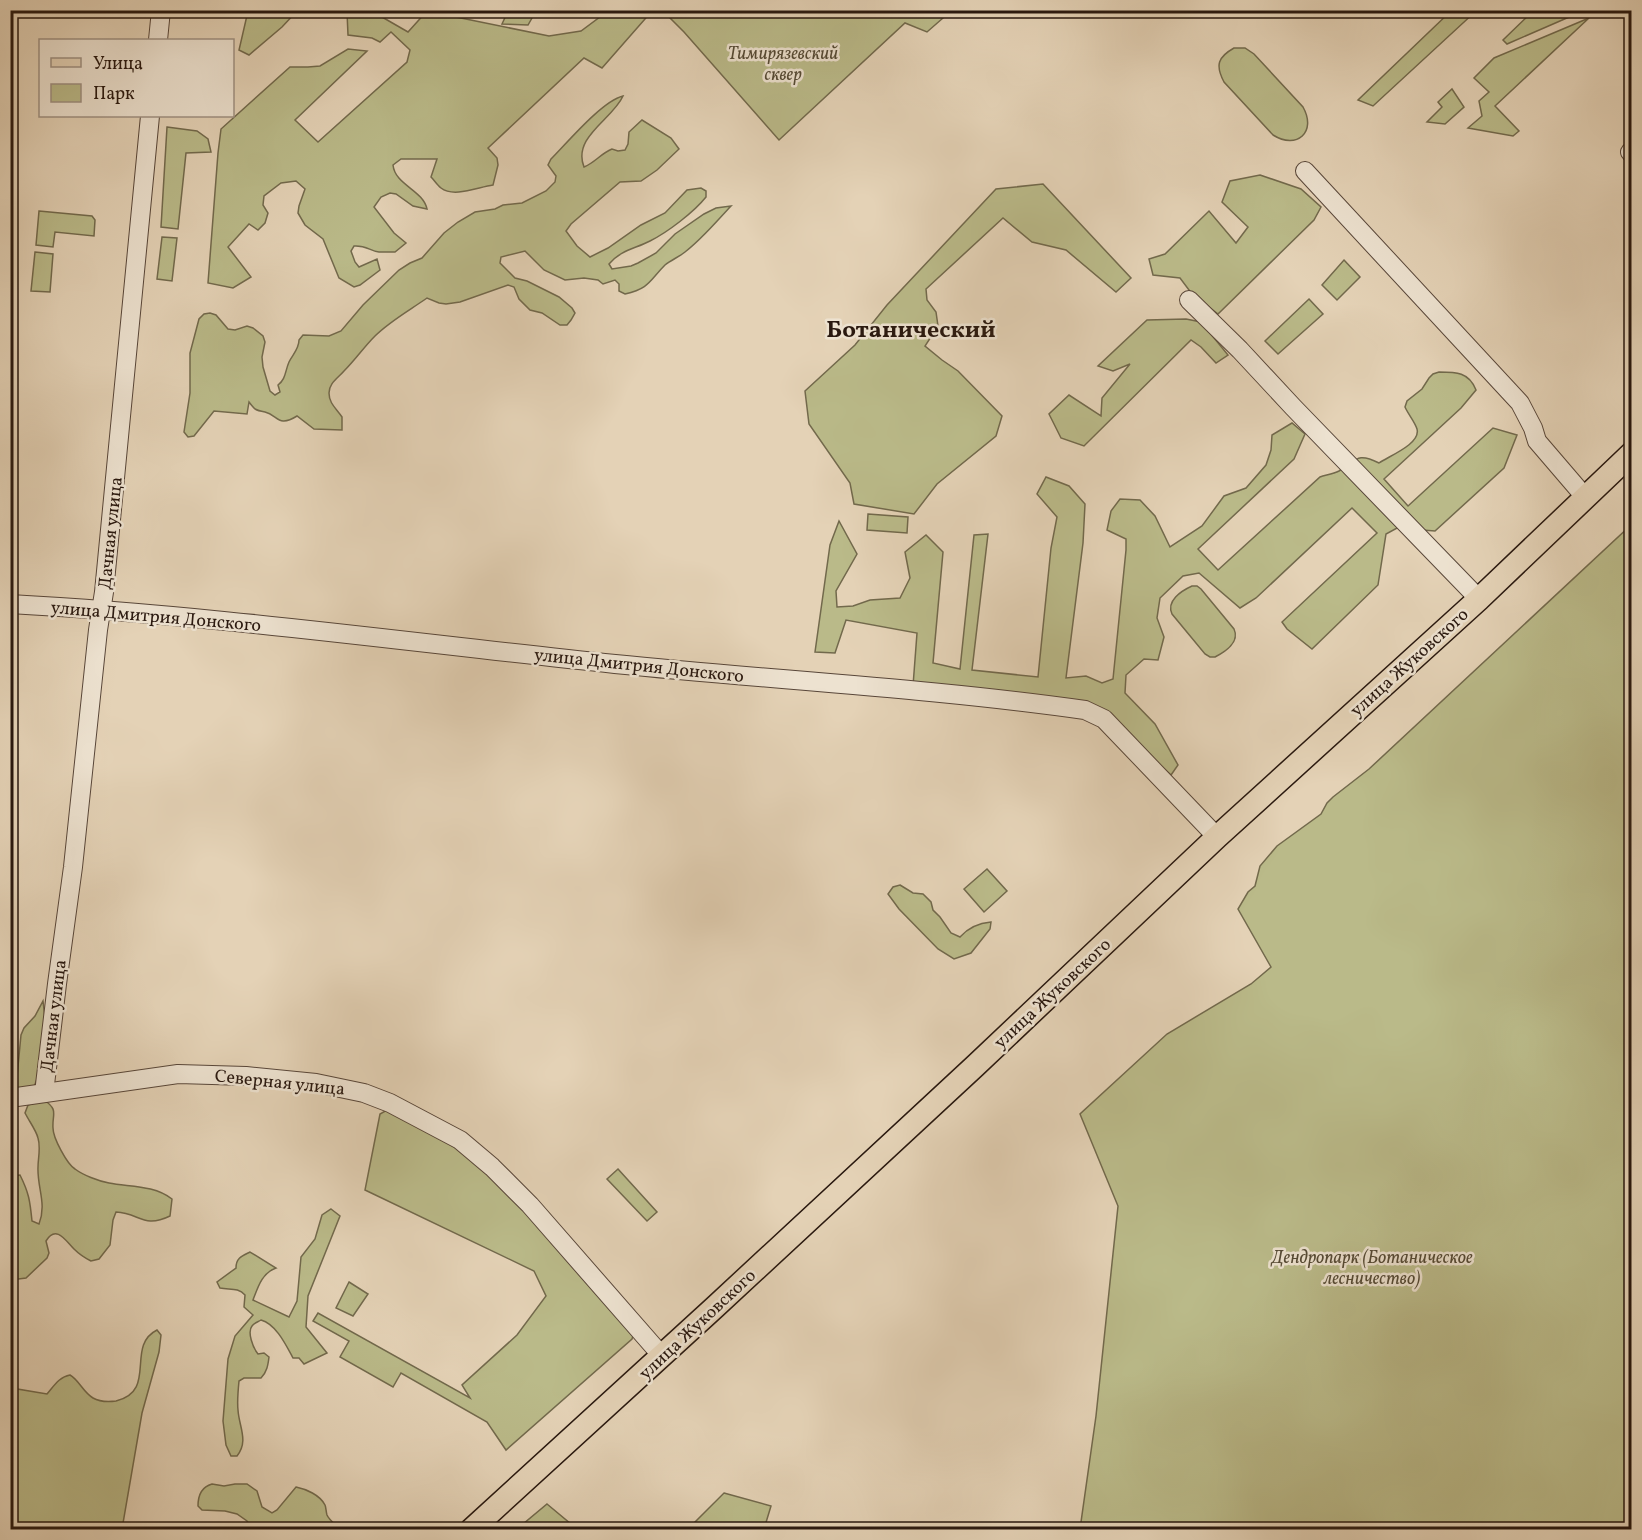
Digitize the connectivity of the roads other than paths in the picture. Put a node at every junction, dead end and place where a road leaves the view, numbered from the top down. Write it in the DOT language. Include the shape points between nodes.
graph roads {
  1 [pos="161,10"];
  2 [pos="158,39"];
  3 [pos="150,117"];
  4 [pos="1305,171"];
  5 [pos="1189,300"];
  6 [pos="1632,453"];
  7 [pos="1585,497"];
  8 [pos="1479,599"];
  9 [pos="10,604"];
  10 [pos="102,609"];
  11 [pos="1217,837"];
  12 [pos="44,1093"];
  13 [pos="10,1098"];
  14 [pos="662,1356"];
  15 [pos="471,1530"];
  1 -- 2 [label="street"];
  3 -- 10 [label="street, Дачная улица"];
  4 -- 7 [label="street" via="1520,403 1537,441"];
  5 -- 8 [label="street"];
  6 -- 7 [label="main road, улица Жуковского"];
  7 -- 8 [label="main road, улица Жуковского"];
  8 -- 11 [label="main road, улица Жуковского"];
  9 -- 10 [label="street, улица Дмитрия Донского"];
  10 -- 11 [label="street, улица Дмитрия Донского" via="1085,710 1104,719"];
  10 -- 12 [label="street, Дачная улица"];
  11 -- 14 [label="main road, улица Жуковского"];
  12 -- 13 [label="street, Северная улица"];
  12 -- 14 [label="street, Северная улица" via="178,1074 316,1083 364,1092 390,1103 460,1140 499,1173"];
  14 -- 15 [label="main road, улица Жуковского"];
}
